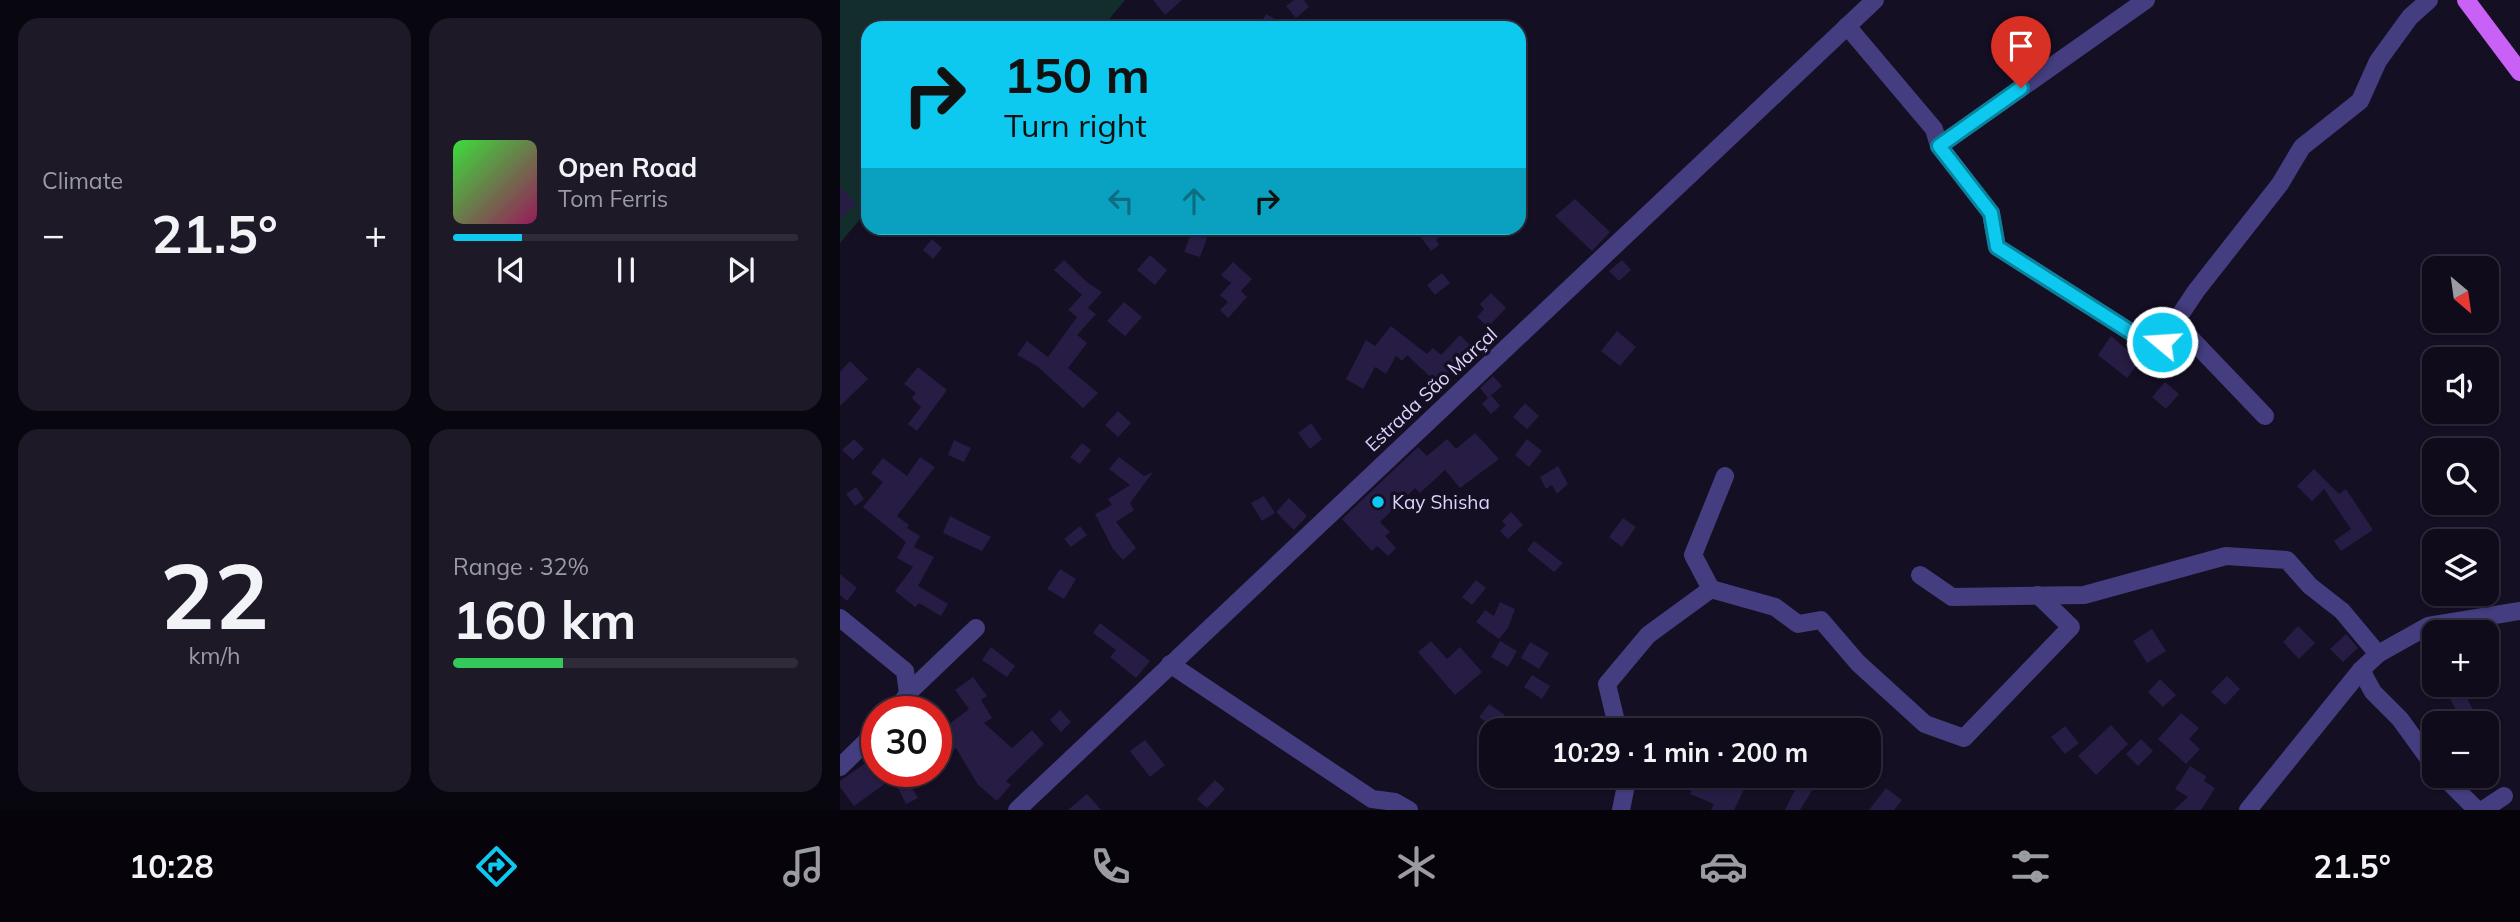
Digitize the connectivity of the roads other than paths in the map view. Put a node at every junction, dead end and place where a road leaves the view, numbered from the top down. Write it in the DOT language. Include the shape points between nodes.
graph roads {
  1 [pos="1875,0"];
  2 [pos="2146,0"];
  3 [pos="2429,0"];
  4 [pos="2466,0"];
  5 [pos="1847,26"];
  6 [pos="2520,72"];
  7 [pos="1939,146"];
  8 [pos="2175,322"];
  9 [pos="2265,416"];
  10 [pos="1725,476"];
  11 [pos="1920,575"];
  12 [pos="1710,589"];
  13 [pos="2038,595"];
  14 [pos="2520,611"];
  15 [pos="840,618"];
  16 [pos="976,628"];
  17 [pos="2378,654"];
  18 [pos="1170,664"];
  19 [pos="2361,670"];
  20 [pos="908,693"];
  21 [pos="906,696"];
  22 [pos="1615,718"];
  23 [pos="861,748"];
  24 [pos="2422,749"];
  25 [pos="840,768"];
  26 [pos="1626,788"];
  27 [pos="2455,788"];
  28 [pos="2504,796"];
  29 [pos="1017,810"];
  30 [pos="1409,810"];
  31 [pos="1620,810"];
  32 [pos="2248,810"];
  33 [pos="2477,810"];
  34 [pos="2483,810"];
  1 -- 5 [label="street, Estrada São Marçal"];
  2 -- 7 [label="street"];
  3 -- 8 [label="street" via="2378,61 2360,101 2302,147 2280,184"];
  4 -- 6 [label="main road"];
  5 -- 7 [label="street" via="1934,129"];
  5 -- 18 [label="street, Estrada São Marçal"];
  7 -- 8 [label="street" via="1991,213 1997,247 2137,336 2162,342"];
  8 -- 9 [label="street"];
  10 -- 12 [label="street" via="1693,555"];
  11 -- 13 [label="street" via="1952,597"];
  12 -- 13 [label="street" via="1775,607 1798,624 1821,620 1858,663 1926,724 1964,738 2071,627"];
  12 -- 22 [label="street" via="1648,635 1607,684"];
  13 -- 17 [label="street" via="2084,595 2226,556 2287,560 2342,611"];
  14 -- 17 [label="street" via="2428,626"];
  15 -- 20 [label="street" via="905,671"];
  16 -- 20 [label="street"];
  17 -- 19 [label="street"];
  18 -- 29 [label="street, Estrada São Marçal"];
  18 -- 30 [label="street" via="1372,799 1395,802"];
  19 -- 24 [label="street" via="2373,692"];
  19 -- 32 [label="street"];
  20 -- 21 [label="street"];
  23 -- 25 [label="street"];
  26 -- 31 [label="street"];
  27 -- 33 [label="street"];
  28 -- 34 [label="street"];
}
